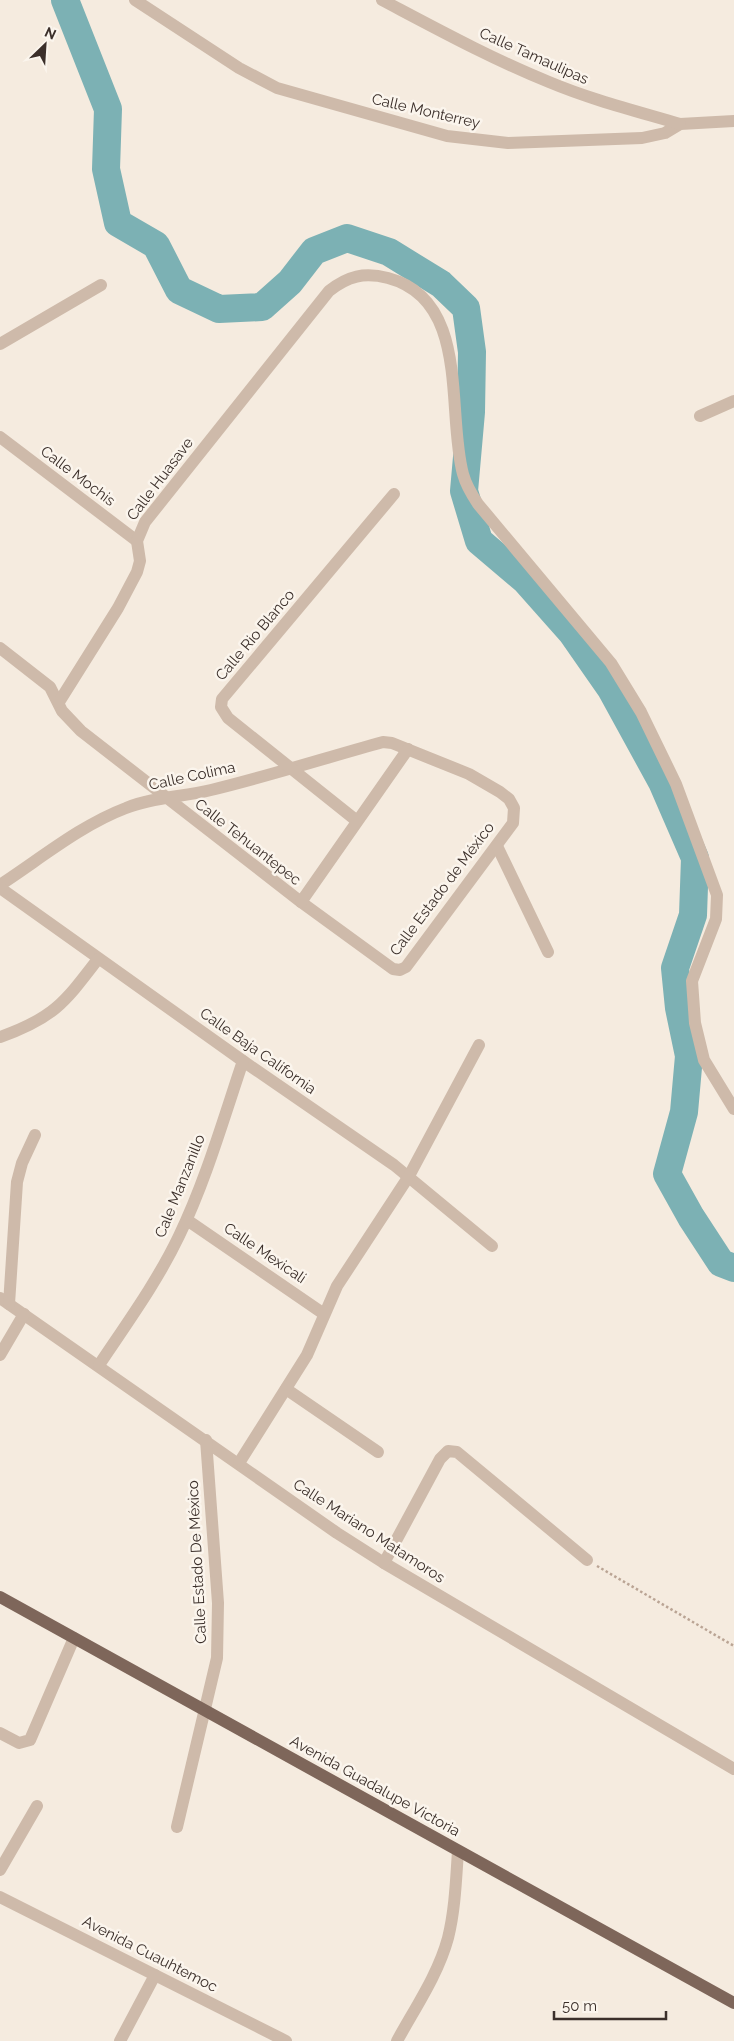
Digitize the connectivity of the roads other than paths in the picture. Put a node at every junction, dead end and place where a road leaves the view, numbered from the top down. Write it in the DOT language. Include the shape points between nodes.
graph roads {
  1 [pos="135,0"];
  2 [pos="382,0"];
  3 [pos="734,122"];
  4 [pos="680,124"];
  5 [pos="101,285"];
  6 [pos="0,344"];
  7 [pos="734,401"];
  8 [pos="700,416"];
  9 [pos="0,437"];
  10 [pos="394,494"];
  11 [pos="137,541"];
  12 [pos="0,648"];
  13 [pos="59,702"];
  14 [pos="408,749"];
  15 [pos="289,768"];
  16 [pos="166,798"];
  17 [pos="357,821"];
  18 [pos="497,846"];
  19 [pos="0,886"];
  20 [pos="301,902"];
  21 [pos="548,952"];
  22 [pos="98,959"];
  23 [pos="0,1037"];
  24 [pos="479,1045"];
  25 [pos="243,1061"];
  26 [pos="734,1109"];
  27 [pos="35,1135"];
  28 [pos="409,1176"];
  29 [pos="186,1220"];
  30 [pos="492,1246"];
  31 [pos="5,1301"];
  32 [pos="24,1314"];
  33 [pos="324,1314"];
  34 [pos="0,1355"];
  35 [pos="99,1365"];
  36 [pos="286,1389"];
  37 [pos="206,1440"];
  38 [pos="378,1452"];
  39 [pos="239,1463"];
  40 [pos="587,1560"];
  41 [pos="384,1563"];
  42 [pos="0,1597"];
  43 [pos="74,1638"];
  44 [pos="205,1711"];
  45 [pos="0,1733"];
  46 [pos="734,1769"];
  47 [pos="37,1806"];
  48 [pos="177,1827"];
  49 [pos="458,1851"];
  50 [pos="0,1870"];
  51 [pos="0,1897"];
  52 [pos="155,1975"];
  53 [pos="734,2002"];
  54 [pos="120,2041"];
  55 [pos="286,2041"];
  56 [pos="397,2041"];
  1 -- 4 [label="street, Calle Monterrey" via="239,68 277,88 447,136 508,142 642,138 665,133"];
  2 -- 4 [label="street, Calle Tamaulipas" via="477,50 551,83"];
  3 -- 4 [label="street, Calle Monterrey"];
  5 -- 6 [label="street"];
  7 -- 8 [label="street"];
  9 -- 11 [label="street, Calle Mochis"];
  10 -- 15 [label="street, Calle Rio Blanco" via="222,699 223,713"];
  11 -- 13 [label="street, Calle Huasave" via="140,561 137,572"];
  11 -- 26 [label="street, Calle Huasave" via="145,522 329,291 342,280 357,274 375,274 413,288 440,323 449,344 460,458 469,489 627,686 676,784 714,880 718,901 716,919 695,969 692,992 704,1060"];
  12 -- 13 [label="street, Calle Tehuantepec" via="50,686"];
  13 -- 16 [label="street, Calle Tehuantepec" via="73,724"];
  14 -- 15 [label="street, Calle Colima" via="383,742"];
  14 -- 17 [label="street"];
  14 -- 18 [label="street, Calle Estado de México" via="469,774 510,800 514,808 513,823"];
  15 -- 16 [label="street, Calle Colima" via="205,792"];
  15 -- 17 [label="street, Calle Rio Blanco"];
  16 -- 19 [label="street, Calle Colima" via="126,808 97,822"];
  16 -- 20 [label="street, Calle Tehuantepec"];
  17 -- 20 [label="street"];
  18 -- 20 [label="street, Calle Estado de México" via="406,967 400,970 385,964"];
  18 -- 21 [label="street"];
  19 -- 22 [label="street, Calle Baja California"];
  22 -- 23 [label="street" via="72,992 49,1014 36,1024"];
  22 -- 25 [label="street, Calle Baja California"];
  24 -- 28 [label="street"];
  25 -- 28 [label="street, Calle Baja California"];
  25 -- 29 [label="street, Cale Manzanillo"];
  27 -- 31 [label="street" via="22,1163 18,1182"];
  28 -- 30 [label="street, Calle Baja California"];
  28 -- 33 [label="street" via="345,1271"];
  29 -- 33 [label="street, Calle Mexicali"];
  29 -- 35 [label="street, Cale Manzanillo" via="154,1281"];
  31 -- 32 [label="street, Calle Mariano Matamoros"];
  32 -- 34 [label="street"];
  32 -- 35 [label="street, Calle Mariano Matamoros"];
  33 -- 36 [label="street" via="315,1343"];
  35 -- 37 [label="street, Calle Mariano Matamoros"];
  36 -- 38 [label="street"];
  36 -- 39 [label="street"];
  37 -- 39 [label="street, Calle Mariano Matamoros"];
  37 -- 44 [label="street, Calle Estado De México" via="219,1633 213,1681"];
  39 -- 41 [label="street, Calle Mariano Matamoros"];
  40 -- 41 [label="street" via="457,1452 448,1451 440,1459"];
  41 -- 46 [label="street, Calle Mariano Matamoros"];
  42 -- 43 [label="main road, Avenida Guadalupe Victoria"];
  43 -- 44 [label="main road, Avenida Guadalupe Victoria"];
  43 -- 45 [label="street" via="30,1740 19,1742"];
  44 -- 48 [label="street, Calle Estado De México"];
  44 -- 49 [label="main road, Avenida Guadalupe Victoria"];
  47 -- 50 [label="street"];
  49 -- 53 [label="main road, Avenida Guadalupe Victoria"];
  49 -- 56 [label="street" via="448,1939 442,1957"];
  51 -- 52 [label="street, Avenida Cuauhtemoc"];
  52 -- 54 [label="street"];
  52 -- 55 [label="street, Avenida Cuauhtemoc"];
}
